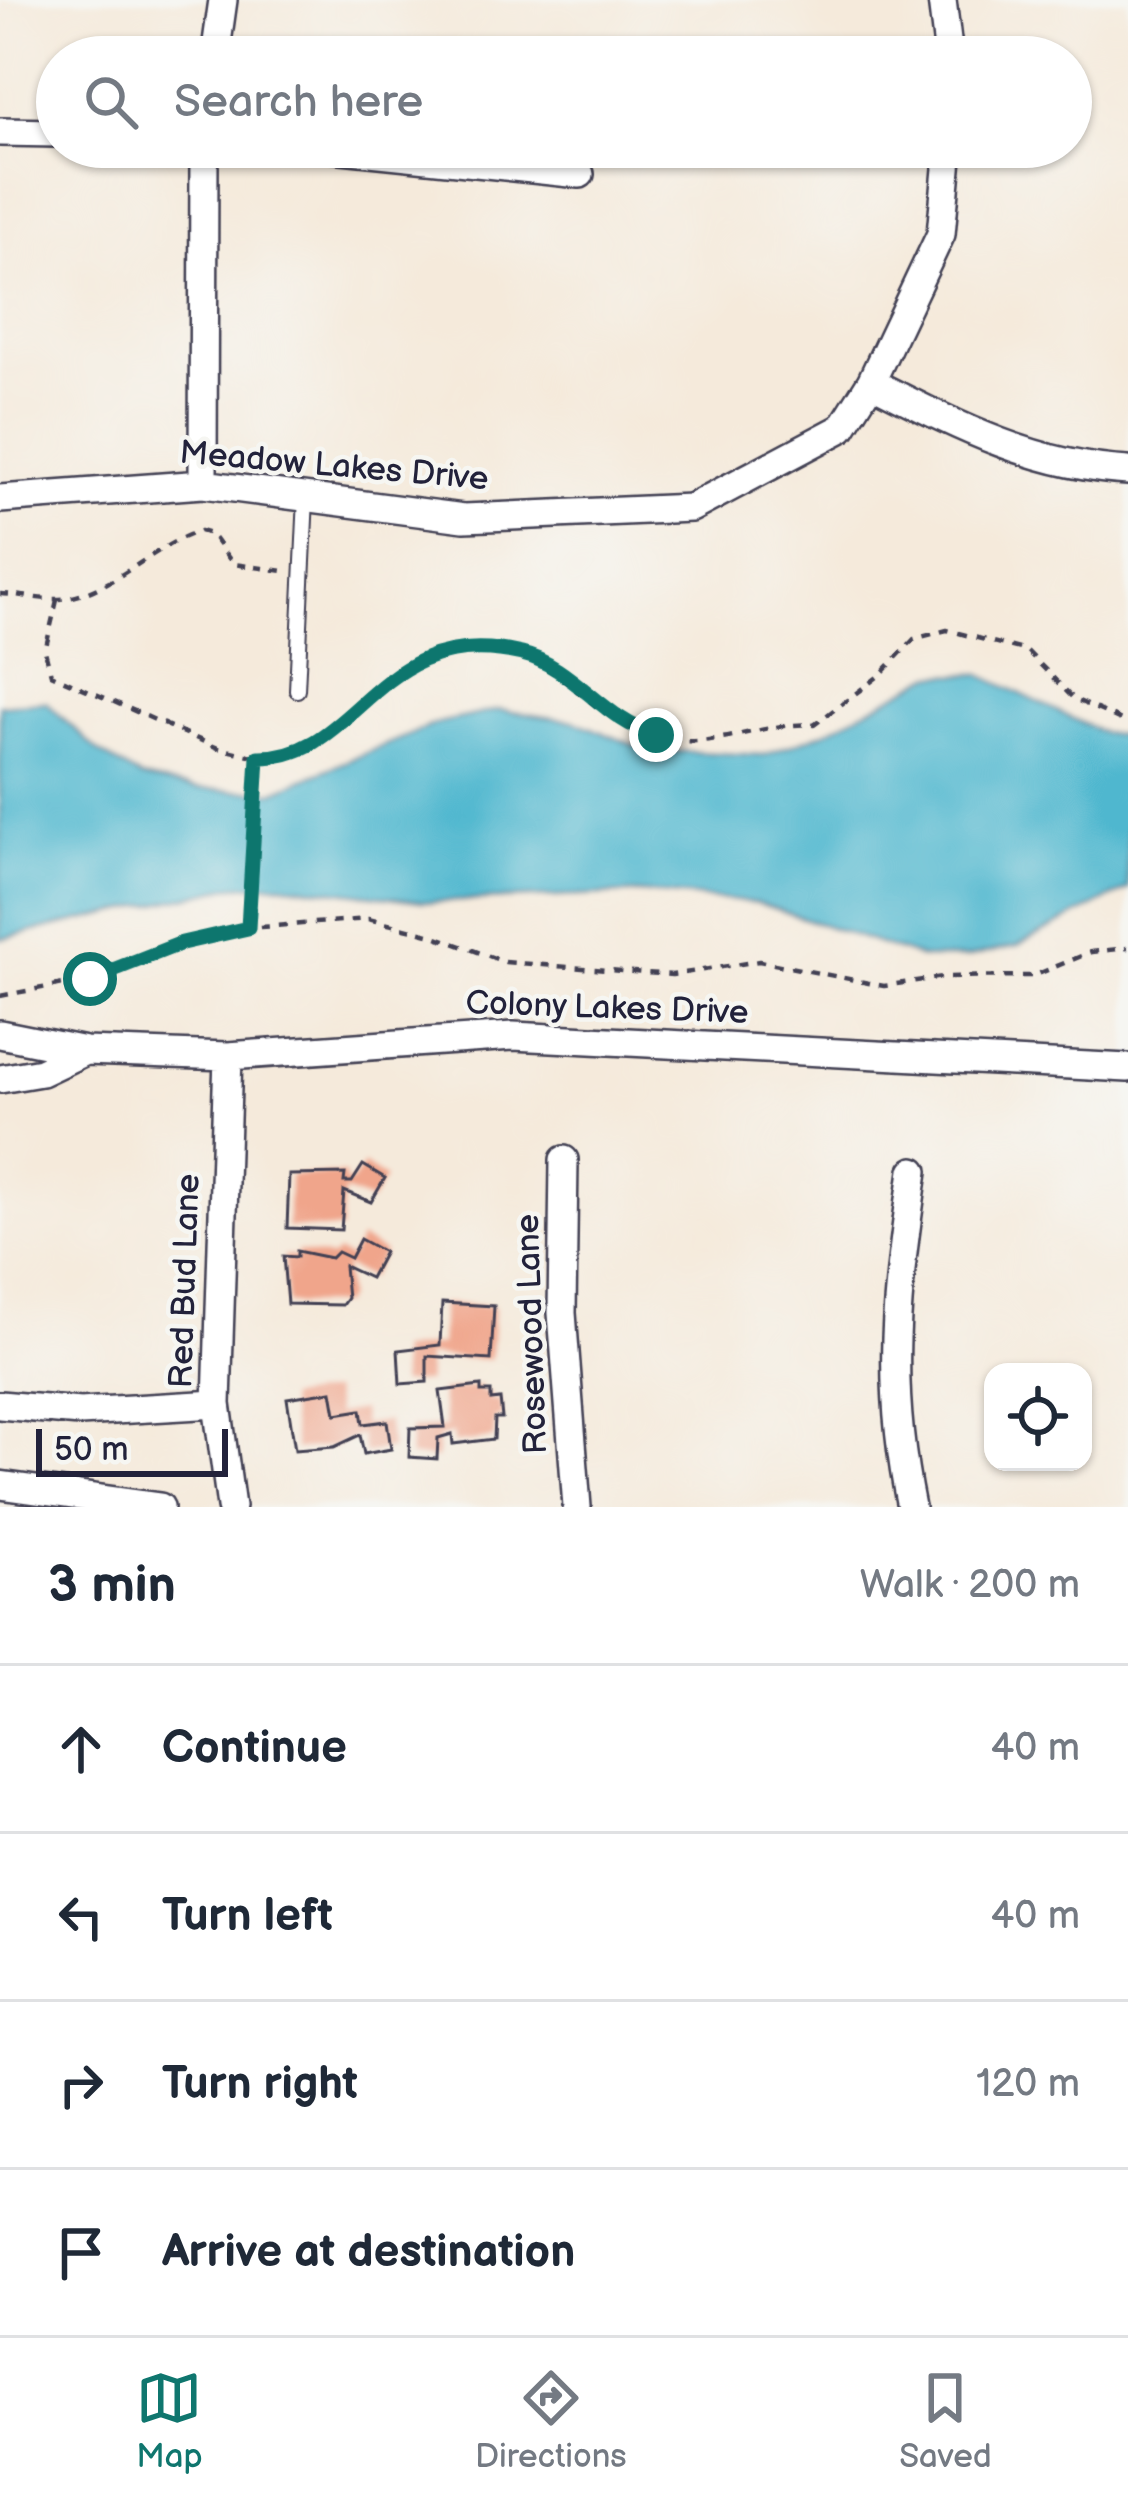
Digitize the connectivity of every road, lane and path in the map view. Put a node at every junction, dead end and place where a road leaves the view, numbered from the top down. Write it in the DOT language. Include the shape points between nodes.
graph roads {
  1 [pos="223,0"];
  2 [pos="942,0"];
  3 [pos="218,36"];
  4 [pos="946,36"];
  5 [pos="0,132"];
  6 [pos="36,133"];
  7 [pos="204,168"];
  8 [pos="523,168"];
  9 [pos="947,168"];
  10 [pos="580,174"];
  11 [pos="871,382"];
  12 [pos="1128,470"];
  13 [pos="203,484"];
  14 [pos="306,497"];
  15 [pos="0,499"];
  16 [pos="303,573"];
  17 [pos="0,594"];
  18 [pos="57,599"];
  19 [pos="297,690"];
  20 [pos="1128,723"];
  21 [pos="258,757"];
  22 [pos="248,928"];
  23 [pos="1128,948"];
  24 [pos="0,996"];
  25 [pos="0,1034"];
  26 [pos="85,1051"];
  27 [pos="228,1056"];
  28 [pos="1128,1068"];
  29 [pos="0,1079"];
  30 [pos="564,1160"];
  31 [pos="914,1171"];
  32 [pos="218,1404"];
  33 [pos="0,1406"];
  34 [pos="0,1485"];
  35 [pos="231,1506"];
  36 [pos="160,1507"];
  37 [pos="219,1507"];
  38 [pos="577,1507"];
  39 [pos="911,1507"];
  1 -- 3 [label="street"];
  2 -- 4 [label="street"];
  5 -- 6 [label="street"];
  7 -- 13 [label="street"];
  8 -- 10 [label="street"];
  9 -- 11 [label="street, Meadow Lakes Drive" via="940,234"];
  11 -- 12 [label="street" via="993,443 1088,469"];
  11 -- 14 [label="street, Meadow Lakes Drive" via="842,428 691,508 464,518"];
  13 -- 14 [label="street, Meadow Lakes Drive"];
  13 -- 15 [label="street, Meadow Lakes Drive"];
  14 -- 16 [label="lane"];
  16 -- 18 [label="path" via="233,564 212,534 200,531 144,555 93,591"];
  16 -- 19 [label="lane"];
  17 -- 18 [label="path"];
  18 -- 21 [label="path" via="45,651 51,674 218,748"];
  20 -- 21 [label="path" via="1074,699 1027,651 947,630 914,639 814,725 790,723 727,741 634,729 527,655 460,650 424,657 387,678 304,748"];
  21 -- 22 [label="path"];
  22 -- 23 [label="path" via="368,919 505,962 672,975 758,962 884,986 1033,976 1091,952"];
  22 -- 24 [label="path" via="90,979"];
  25 -- 26 [label="street, Colony Lakes Drive"];
  26 -- 27 [label="street, Colony Lakes Drive"];
  26 -- 29 [label="street, Colony Lakes Drive" via="41,1072"];
  27 -- 28 [label="street, Colony Lakes Drive" via="513,1036"];
  27 -- 32 [label="street, Red Bud Lane"];
  30 -- 38 [label="street, Rosewood Lane" via="562,1313"];
  31 -- 39 [label="street" via="891,1362"];
  32 -- 33 [label="street" via="80,1412"];
  32 -- 35 [label="street, Red Bud Lane"];
  34 -- 36 [label="street"];
  35 -- 37 [label="street"];
}
